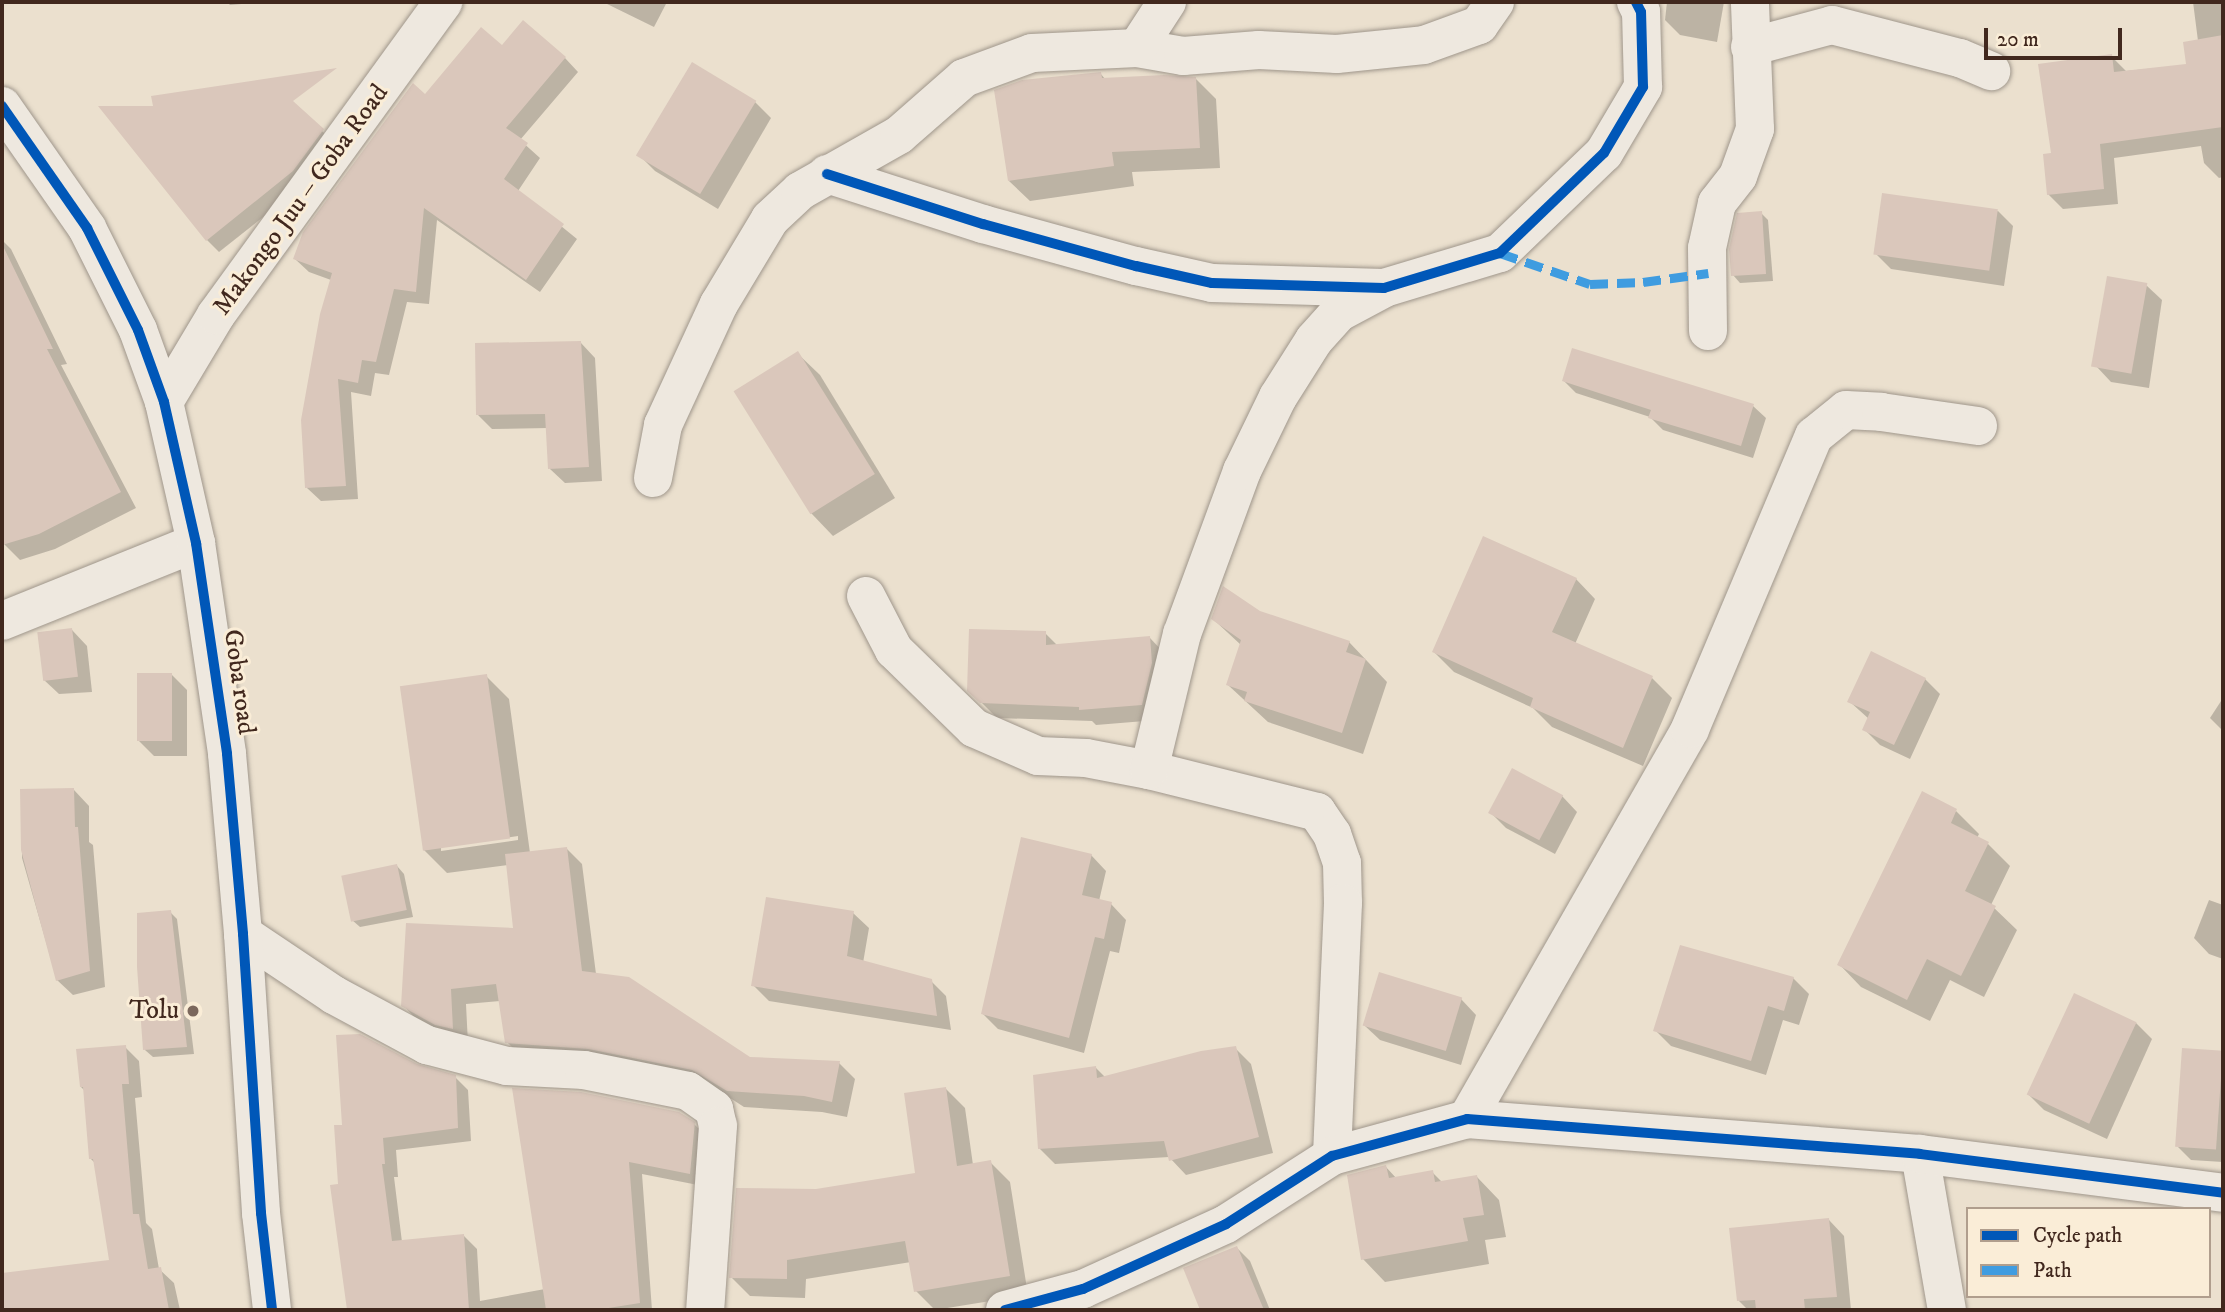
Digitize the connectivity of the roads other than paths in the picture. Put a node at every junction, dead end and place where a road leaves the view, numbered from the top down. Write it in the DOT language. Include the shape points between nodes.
graph roads {
  1 [pos="443,2"];
  2 [pos="1167,2"];
  3 [pos="1495,2"];
  4 [pos="1636,2"];
  5 [pos="1750,2"];
  6 [pos="1750,47"];
  7 [pos="1137,48"];
  8 [pos="1991,71"];
  9 [pos="2,106"];
  10 [pos="827,174"];
  11 [pos="1384,288"];
  12 [pos="1708,331"];
  13 [pos="164,402"];
  14 [pos="1978,426"];
  15 [pos="653,478"];
  16 [pos="196,543"];
  17 [pos="866,596"];
  18 [pos="2,621"];
  19 [pos="1149,770"];
  20 [pos="243,934"];
  21 [pos="1467,1119"];
  22 [pos="1920,1154"];
  23 [pos="1332,1156"];
  24 [pos="2223,1193"];
  25 [pos="272,1310"];
  26 [pos="705,1310"];
  27 [pos="1005,1310"];
  28 [pos="1947,1310"];
  1 -- 13 [label="street, Makongo Juu – Goba Road" via="216,315"];
  2 -- 7 [label="street"];
  3 -- 7 [label="street" via="1479,25 1424,45 1337,54 1259,50 1183,56"];
  4 -- 11 [label="street" via="1641,12 1643,87 1604,153 1500,253"];
  5 -- 6 [label="street"];
  6 -- 8 [label="street" via="1832,25 1960,58"];
  6 -- 12 [label="street" via="1755,129 1738,176 1717,203 1707,248"];
  7 -- 10 [label="street" via="1032,53 964,78 899,135"];
  9 -- 13 [label="street, Goba road" via="87,229 138,330"];
  10 -- 11 [label="street" via="983,223 1212,283"];
  10 -- 15 [label="street" via="770,219 719,304 663,425"];
  11 -- 19 [label="street" via="1338,313 1314,340 1278,397 1242,471 1181,634"];
  13 -- 16 [label="street, Goba road"];
  14 -- 21 [label="street" via="1846,410 1814,436 1690,729"];
  16 -- 18 [label="street"];
  16 -- 20 [label="street, Goba road" via="227,754"];
  17 -- 19 [label="street" via="894,650 975,728 1038,756 1086,758"];
  19 -- 23 [label="street" via="1317,812 1332,834 1342,863 1343,903"];
  20 -- 25 [label="street, Goba road" via="261,1213"];
  20 -- 26 [label="street" via="334,995 427,1045 507,1066 584,1070 688,1091 714,1108 718,1126"];
  21 -- 22 [label="street"];
  21 -- 23 [label="street"];
  22 -- 24 [label="street"];
  22 -- 28 [label="street"];
  23 -- 27 [label="street" via="1226,1224 1083,1289"];
}
